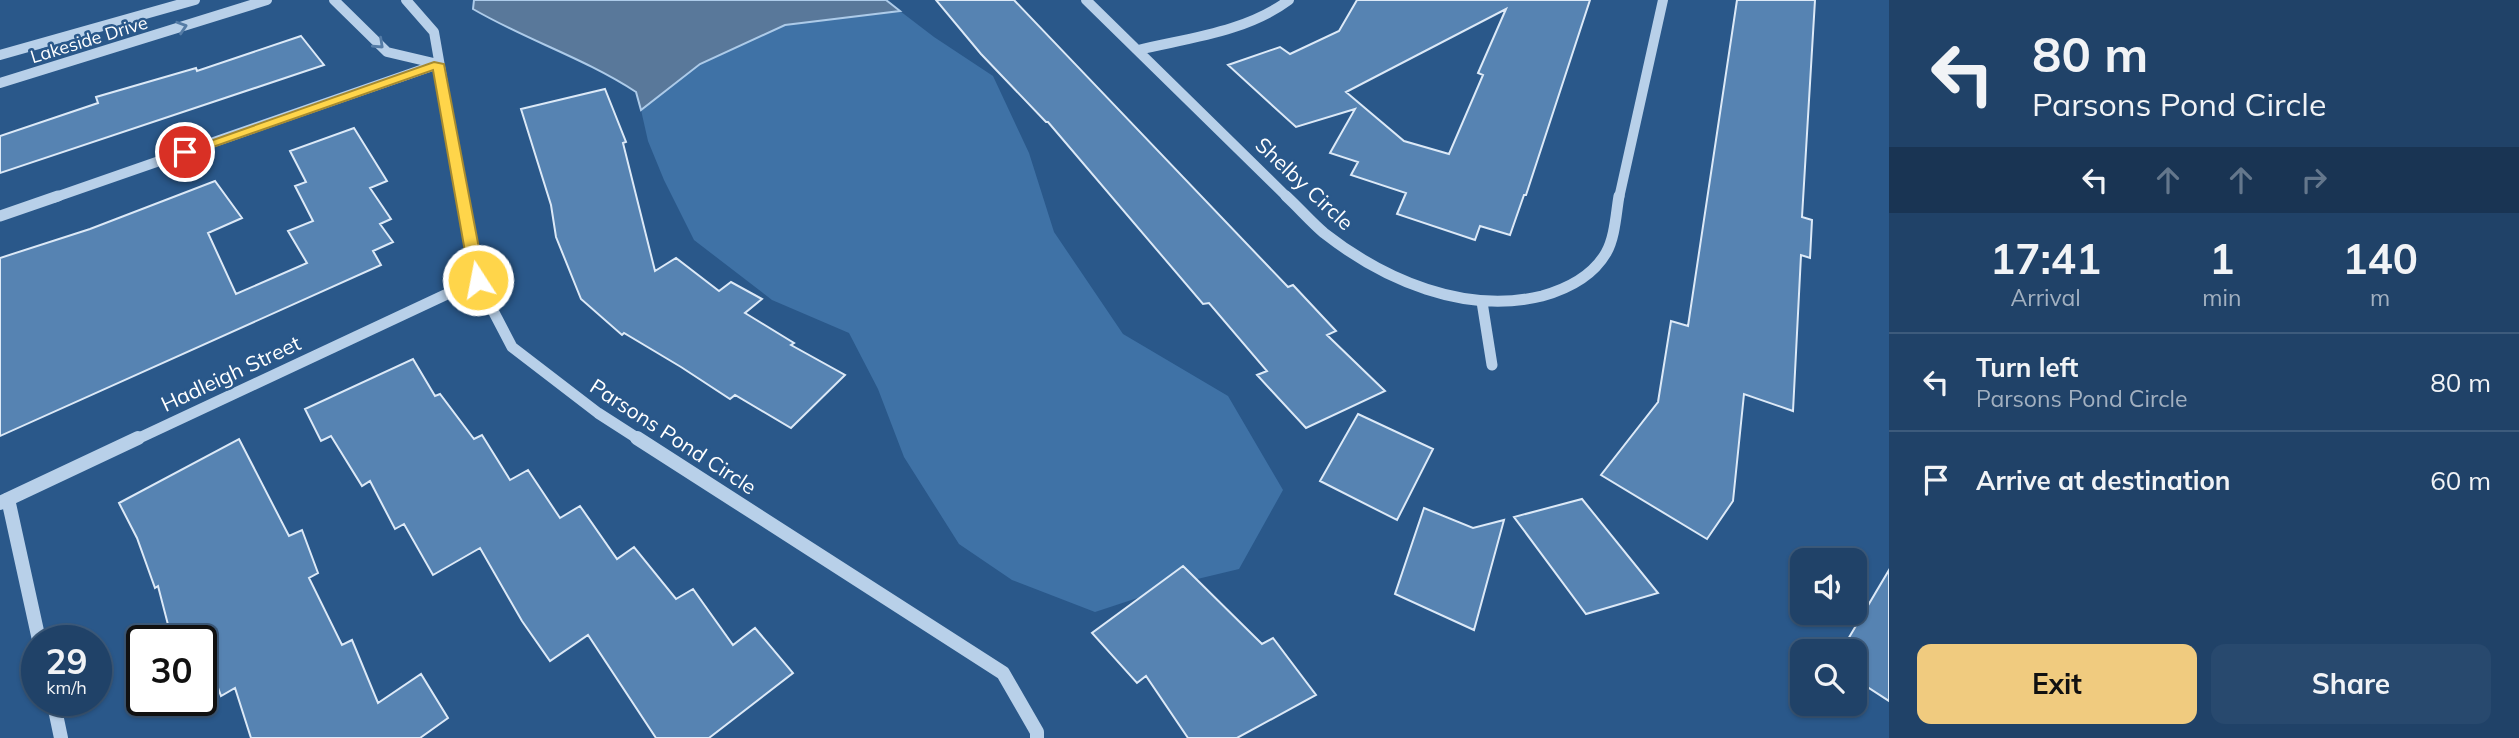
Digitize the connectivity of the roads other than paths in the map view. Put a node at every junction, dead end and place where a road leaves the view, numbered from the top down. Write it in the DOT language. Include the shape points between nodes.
graph roads {
  1 [pos="195,0"];
  2 [pos="267,0"];
  3 [pos="334,0"];
  4 [pos="406,0"];
  5 [pos="1086,0"];
  6 [pos="1289,0"];
  7 [pos="1663,0"];
  8 [pos="1138,50"];
  9 [pos="0,55"];
  10 [pos="438,64"];
  11 [pos="0,83"];
  12 [pos="0,216"];
  13 [pos="478,280"];
  14 [pos="1482,302"];
  15 [pos="1492,365"];
  16 [pos="4,501"];
  17 [pos="35,625"];
  18 [pos="56,716"];
  19 [pos="61,738"];
  20 [pos="1037,738"];
  1 -- 9 [label="street, Lakeside Drive"];
  11 -- 2 [label="street, Lakeside Drive, one-way"];
  3 -- 10 [label="street, one-way" via="387,52"];
  4 -- 10 [label="street, Parsons Pond Circle" via="434,32"];
  5 -- 8 [label="street, Shelby Circle"];
  6 -- 8 [label="street" via="1255,19"];
  7 -- 14 [label="street, Shelby Circle" via="1607,252 1585,276 1557,292"];
  8 -- 14 [label="street, Shelby Circle" via="1323,232 1352,254 1427,289"];
  10 -- 12 [label="street"];
  10 -- 13 [label="street, Parsons Pond Circle"];
  13 -- 16 [label="street, Hadleigh Street"];
  13 -- 20 [label="street, Parsons Pond Circle" via="512,347 598,414 1003,673"];
  14 -- 15 [label="street"];
  16 -- 17 [label="street"];
  18 -- 19 [label="street"];
}
